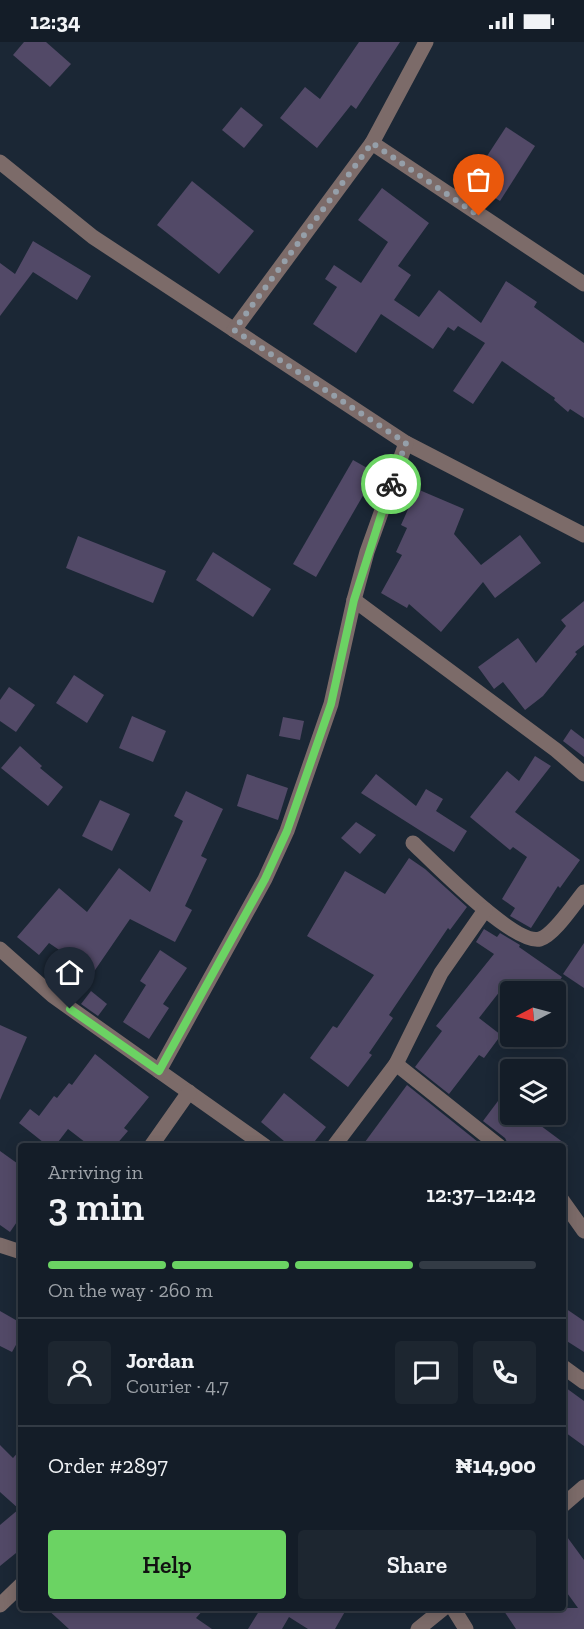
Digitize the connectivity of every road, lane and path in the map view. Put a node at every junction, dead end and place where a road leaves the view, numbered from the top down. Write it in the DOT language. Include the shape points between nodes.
graph roads {
  1 [pos="426,42"];
  2 [pos="372,143"];
  3 [pos="2,170"];
  4 [pos="584,284"];
  5 [pos="234,330"];
  6 [pos="406,443"];
  7 [pos="584,535"];
  8 [pos="354,600"];
  9 [pos="584,774"];
  10 [pos="413,843"];
  11 [pos="584,892"];
  12 [pos="485,910"];
  13 [pos="0,949"];
  14 [pos="396,1065"];
  15 [pos="159,1071"];
  16 [pos="189,1092"];
  17 [pos="153,1143"];
  18 [pos="261,1143"];
  19 [pos="336,1143"];
  20 [pos="495,1143"];
  21 [pos="566,1206"];
  22 [pos="584,1231"];
  23 [pos="0,1245"];
  24 [pos="18,1251"];
  25 [pos="566,1369"];
  26 [pos="584,1382"];
  27 [pos="584,1487"];
  28 [pos="566,1503"];
  29 [pos="18,1588"];
  30 [pos="0,1605"];
  31 [pos="440,1611"];
  32 [pos="455,1611"];
  33 [pos="418,1629"];
  34 [pos="466,1629"];
  1 -- 2 [label="street"];
  2 -- 4 [label="street"];
  2 -- 5 [label="street"];
  3 -- 5 [label="street" via="93,237"];
  5 -- 6 [label="street"];
  6 -- 7 [label="street"];
  6 -- 8 [label="street"];
  8 -- 9 [label="street"];
  8 -- 15 [label="street" via="331,704 287,831 265,879"];
  10 -- 12 [label="street"];
  11 -- 12 [label="street" via="542,939 522,935"];
  12 -- 14 [label="street" via="441,973"];
  13 -- 15 [label="street" via="53,996"];
  14 -- 19 [label="street"];
  14 -- 20 [label="street"];
  15 -- 16 [label="street"];
  16 -- 17 [label="street"];
  16 -- 18 [label="street"];
  21 -- 22 [label="street"];
  23 -- 24 [label="street"];
  25 -- 26 [label="street"];
  27 -- 28 [label="street"];
  29 -- 30 [label="street"];
  31 -- 33 [label="street"];
  32 -- 34 [label="street"];
}
